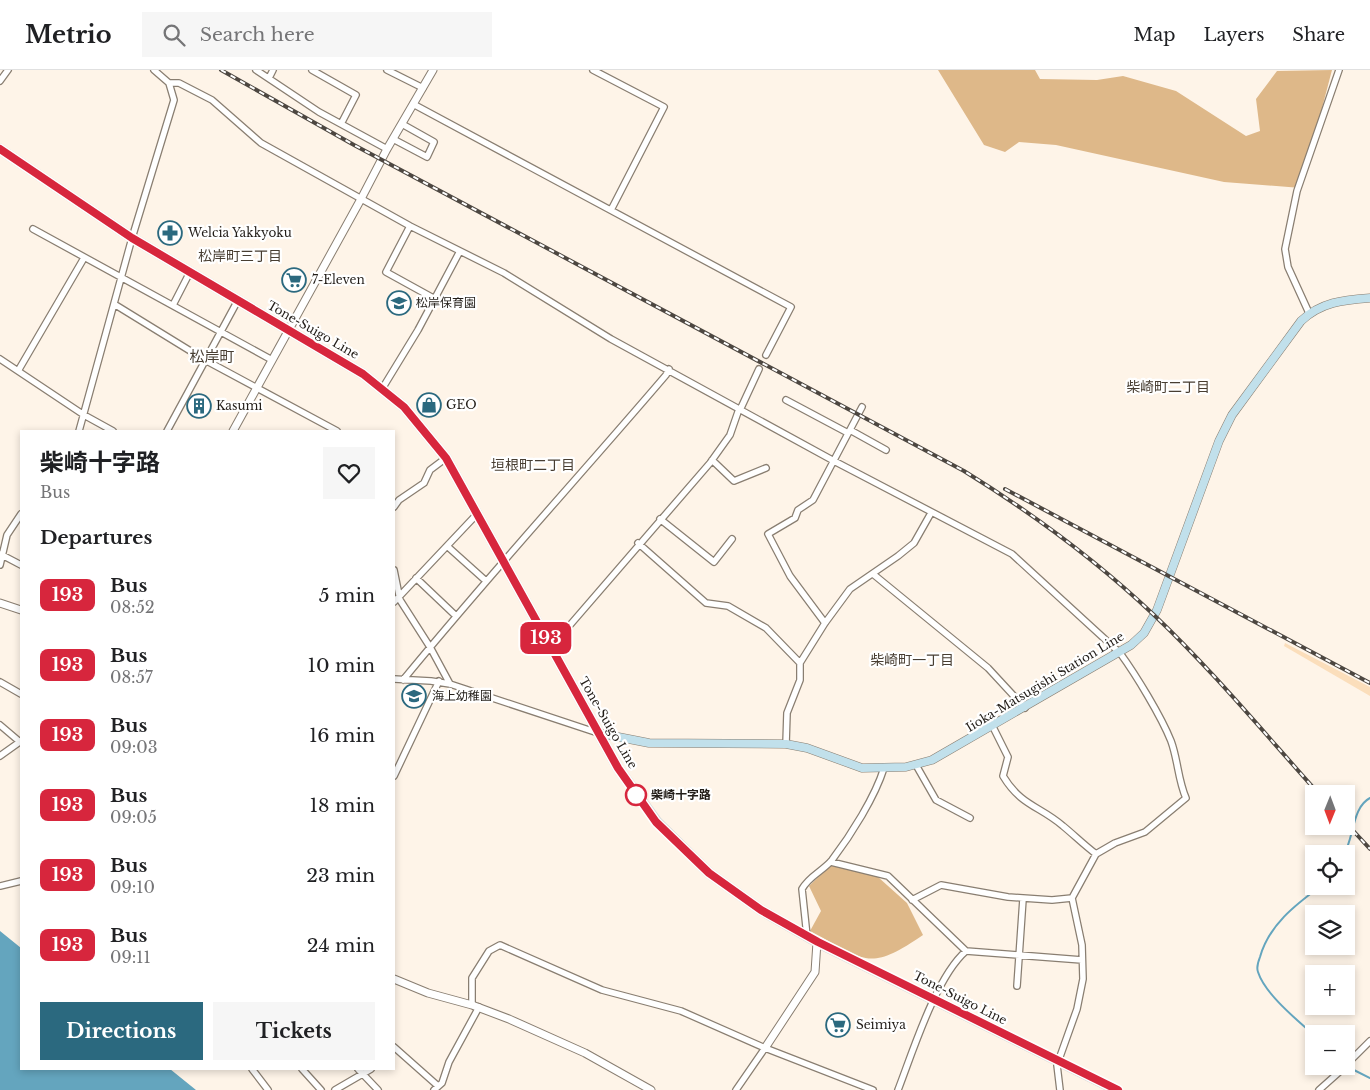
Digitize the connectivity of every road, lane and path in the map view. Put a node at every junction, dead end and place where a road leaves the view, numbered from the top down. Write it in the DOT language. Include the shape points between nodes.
graph roads {
  1 [pos="8,70"];
  2 [pos="154,70"];
  3 [pos="256,70"];
  4 [pos="273,70"];
  5 [pos="312,70"];
  6 [pos="387,70"];
  7 [pos="431,70"];
  8 [pos="593,70"];
  9 [pos="1339,70"];
  10 [pos="269,78"];
  11 [pos="0,80"];
  12 [pos="169,83"];
  13 [pos="422,88"];
  14 [pos="413,104"];
  15 [pos="341,124"];
  16 [pos="402,124"];
  17 [pos="393,139"];
  18 [pos="0,149"];
  19 [pos="387,149"];
  20 [pos="361,199"];
  21 [pos="611,210"];
  22 [pos="410,226"];
  23 [pos="33,229"];
  24 [pos="132,238"];
  25 [pos="460,251"];
  26 [pos="84,258"];
  27 [pos="190,272"];
  28 [pos="122,276"];
  29 [pos="1370,298"];
  30 [pos="435,299"];
  31 [pos="238,300"];
  32 [pos="114,304"];
  33 [pos="173,305"];
  34 [pos="1309,314"];
  35 [pos="221,330"];
  36 [pos="289,330"];
  37 [pos="766,355"];
  38 [pos="0,359"];
  39 [pos="205,360"];
  40 [pos="272,360"];
  41 [pos="669,369"];
  42 [pos="759,369"];
  43 [pos="18,371"];
  44 [pos="256,388"];
  45 [pos="382,389"];
  46 [pos="786,400"];
  47 [pos="862,407"];
  48 [pos="739,409"];
  49 [pos="84,416"];
  50 [pos="79,430"];
  51 [pos="111,430"];
  52 [pos="168,430"];
  53 [pos="234,430"];
  54 [pos="335,430"];
  55 [pos="849,432"];
  56 [pos="886,450"];
  57 [pos="446,458"];
  58 [pos="712,460"];
  59 [pos="834,461"];
  60 [pos="766,468"];
  61 [pos="395,506"];
  62 [pos="931,513"];
  63 [pos="478,514"];
  64 [pos="20,516"];
  65 [pos="660,519"];
  66 [pos="732,540"];
  67 [pos="638,544"];
  68 [pos="447,546"];
  69 [pos="1,554"];
  70 [pos="504,560"];
  71 [pos="20,564"];
  72 [pos="0,565"];
  73 [pos="873,574"];
  74 [pos="395,576"];
  75 [pos="416,578"];
  76 [pos="486,581"];
  77 [pos="398,596"];
  78 [pos="395,600"];
  79 [pos="0,603"];
  80 [pos="20,610"];
  81 [pos="456,616"];
  82 [pos="825,623"];
  83 [pos="430,647"];
  84 [pos="551,647"];
  85 [pos="1120,653"];
  86 [pos="800,662"];
  87 [pos="395,679"];
  88 [pos="404,680"];
  89 [pos="0,682"];
  90 [pos="439,682"];
  91 [pos="450,684"];
  92 [pos="20,693"];
  93 [pos="1025,708"];
  94 [pos="0,725"];
  95 [pos="993,727"];
  96 [pos="598,733"];
  97 [pos="20,740"];
  98 [pos="20,742"];
  99 [pos="786,744"];
  100 [pos="0,756"];
  101 [pos="916,765"];
  102 [pos="884,768"];
  103 [pos="395,774"];
  104 [pos="970,818"];
  105 [pos="1096,854"];
  106 [pos="831,862"];
  107 [pos="20,881"];
  108 [pos="0,886"];
  109 [pos="1023,898"];
  110 [pos="1072,898"];
  111 [pos="912,900"];
  112 [pos="807,936"];
  113 [pos="818,942"];
  114 [pos="966,951"];
  115 [pos="1020,955"];
  116 [pos="1082,960"];
  117 [pos="395,979"];
  118 [pos="1017,986"];
  119 [pos="935,999"];
  120 [pos="472,1004"];
  121 [pos="480,1008"];
  122 [pos="1370,1041"];
  123 [pos="765,1048"];
  124 [pos="396,1053"];
  125 [pos="1355,1057"];
  126 [pos="1058,1060"];
  127 [pos="253,1070"];
  128 [pos="303,1070"];
  129 [pos="360,1071"];
  130 [pos="1336,1075"];
  131 [pos="436,1088"];
  132 [pos="268,1090"];
  133 [pos="321,1090"];
  134 [pos="335,1090"];
  135 [pos="378,1090"];
  136 [pos="651,1090"];
  137 [pos="736,1090"];
  138 [pos="873,1090"];
  139 [pos="898,1090"];
  140 [pos="1060,1090"];
  141 [pos="1118,1090"];
  142 [pos="1319,1090"];
  1 -- 11 [label="street"];
  2 -- 12 [label="street"];
  3 -- 10 [label="street"];
  4 -- 10 [label="street"];
  5 -- 15 [label="street" via="356,95"];
  6 -- 13 [label="street"];
  7 -- 13 [label="street"];
  8 -- 21 [label="street" via="664,107"];
  9 -- 34 [label="street" via="1297,191 1286,249 1288,267"];
  10 -- 15 [label="street"];
  12 -- 20 [label="street" via="178,83 212,100 261,143"];
  12 -- 24 [label="street" via="174,100"];
  13 -- 14 [label="street"];
  14 -- 16 [label="street"];
  14 -- 21 [label="street"];
  15 -- 19 [label="street"];
  16 -- 17 [label="street"];
  16 -- 17 [label="street" via="434,142 427,157"];
  17 -- 19 [label="street"];
  18 -- 24 [label="highway, Tone-Suigo Line"];
  19 -- 20 [label="street"];
  20 -- 22 [label="street"];
  20 -- 36 [label="street"];
  21 -- 37 [label="street" via="791,307"];
  22 -- 25 [label="street"];
  22 -- 30 [label="street" via="386,272"];
  23 -- 26 [label="street"];
  24 -- 27 [label="highway, Tone-Suigo Line"];
  24 -- 28 [label="street"];
  25 -- 30 [label="street"];
  25 -- 41 [label="street"];
  26 -- 28 [label="street"];
  26 -- 43 [label="street"];
  27 -- 31 [label="highway, Tone-Suigo Line"];
  27 -- 33 [label="street"];
  28 -- 32 [label="street"];
  28 -- 33 [label="street"];
  29 -- 34 [label="main road, Iioka-Matsugishi Station Line" via="1336,301"];
  30 -- 45 [label="street"];
  31 -- 35 [label="street"];
  31 -- 36 [label="highway, Tone-Suigo Line"];
  32 -- 39 [label="street"];
  32 -- 49 [label="street"];
  33 -- 35 [label="street"];
  34 -- 85 [label="main road, Iioka-Matsugishi Station Line" via="1227,423 1157,610 1144,633"];
  35 -- 39 [label="street"];
  35 -- 40 [label="street"];
  36 -- 40 [label="street"];
  36 -- 45 [label="highway, Tone-Suigo Line"];
  38 -- 43 [label="street"];
  39 -- 44 [label="street"];
  39 -- 52 [label="street"];
  40 -- 44 [label="street"];
  41 -- 48 [label="street"];
  41 -- 70 [label="street" via="595,459"];
  42 -- 48 [label="street"];
  43 -- 49 [label="street"];
  44 -- 53 [label="street"];
  44 -- 54 [label="street"];
  45 -- 57 [label="highway, Tone-Suigo Line" via="419,424"];
  46 -- 55 [label="street"];
  47 -- 55 [label="street"];
  48 -- 58 [label="street" via="730,435"];
  48 -- 59 [label="street"];
  49 -- 50 [label="street"];
  49 -- 51 [label="street"];
  55 -- 56 [label="street"];
  55 -- 59 [label="street"];
  57 -- 61 [label="street" via="430,470 424,483"];
  57 -- 63 [label="highway, Tone-Suigo Line"];
  58 -- 60 [label="street" via="734,481"];
  58 -- 65 [label="street"];
  59 -- 62 [label="street"];
  59 -- 82 [label="street" via="813,500 798,510 795,518 768,534 790,576"];
  62 -- 73 [label="street" via="914,543"];
  62 -- 85 [label="street" via="1012,554"];
  63 -- 68 [label="street"];
  63 -- 70 [label="highway, Tone-Suigo Line"];
  64 -- 69 [label="street" via="7,535"];
  65 -- 66 [label="street" via="714,562"];
  65 -- 67 [label="street"];
  67 -- 84 [label="street"];
  67 -- 86 [label="street" via="706,603 728,606 766,628"];
  68 -- 75 [label="street"];
  68 -- 76 [label="street"];
  69 -- 71 [label="street"];
  69 -- 72 [label="street"];
  70 -- 76 [label="street"];
  70 -- 84 [label="highway, Tone-Suigo Line"];
  73 -- 82 [label="street" via="850,589"];
  73 -- 93 [label="street" via="988,668"];
  74 -- 77 [label="street"];
  75 -- 77 [label="street"];
  75 -- 81 [label="street"];
  76 -- 81 [label="street"];
  77 -- 78 [label="street"];
  77 -- 83 [label="street"];
  79 -- 80 [label="street"];
  81 -- 83 [label="street"];
  82 -- 86 [label="street"];
  83 -- 88 [label="street"];
  83 -- 91 [label="street"];
  84 -- 96 [label="highway, Tone-Suigo Line"];
  85 -- 93 [label="main road, Iioka-Matsugishi Station Line"];
  85 -- 105 [label="street" via="1171,740 1186,798 1144,832"];
  86 -- 99 [label="street" via="800,680 786,713"];
  87 -- 88 [label="street"];
  88 -- 90 [label="street"];
  89 -- 92 [label="street"];
  90 -- 91 [label="street"];
  90 -- 103 [label="street"];
  91 -- 96 [label="street"];
  93 -- 95 [label="main road, Iioka-Matsugishi Station Line"];
  94 -- 97 [label="street"];
  95 -- 101 [label="main road, Iioka-Matsugishi Station Line" via="932,760"];
  95 -- 105 [label="street" via="1008,758 1003,776 1007,782 1024,802 1062,825"];
  96 -- 99 [label="main road, Iioka-Matsugishi Station Line" via="650,744"];
  96 -- 112 [label="highway, Tone-Suigo Line" via="634,793 676,844 733,892"];
  98 -- 100 [label="street"];
  99 -- 102 [label="main road, Iioka-Matsugishi Station Line" via="807,748 857,767"];
  101 -- 102 [label="main road, Iioka-Matsugishi Station Line"];
  101 -- 104 [label="street" via="936,800"];
  102 -- 106 [label="street"];
  105 -- 110 [label="street"];
  106 -- 111 [label="street" via="888,876"];
  106 -- 112 [label="street" via="810,878 802,890"];
  107 -- 108 [label="street"];
  109 -- 110 [label="street"];
  109 -- 111 [label="street" via="941,885"];
  109 -- 115 [label="street"];
  110 -- 116 [label="street"];
  111 -- 114 [label="street"];
  112 -- 113 [label="highway, Tone-Suigo Line"];
  113 -- 119 [label="highway, Tone-Suigo Line"];
  113 -- 123 [label="street" via="815,972"];
  114 -- 115 [label="street"];
  114 -- 119 [label="street" via="954,961"];
  115 -- 116 [label="street"];
  115 -- 118 [label="street"];
  116 -- 126 [label="street" via="1083,979 1077,1009"];
  117 -- 120 [label="street" via="428,993"];
  119 -- 126 [label="highway, Tone-Suigo Line"];
  119 -- 139 [label="street"];
  120 -- 121 [label="street"];
  120 -- 123 [label="street" via="472,978 489,950 500,945 602,990 681,1011"];
  121 -- 131 [label="street" via="449,1062 442,1083"];
  121 -- 136 [label="street" via="585,1053"];
  122 -- 125 [label="street"];
  123 -- 137 [label="street"];
  123 -- 138 [label="street"];
  124 -- 131 [label="street"];
  126 -- 140 [label="street"];
  126 -- 141 [label="highway, Tone-Suigo Line"];
  127 -- 132 [label="street"];
  128 -- 133 [label="street"];
  129 -- 134 [label="street"];
  129 -- 135 [label="street"];
  130 -- 142 [label="street"];
}
